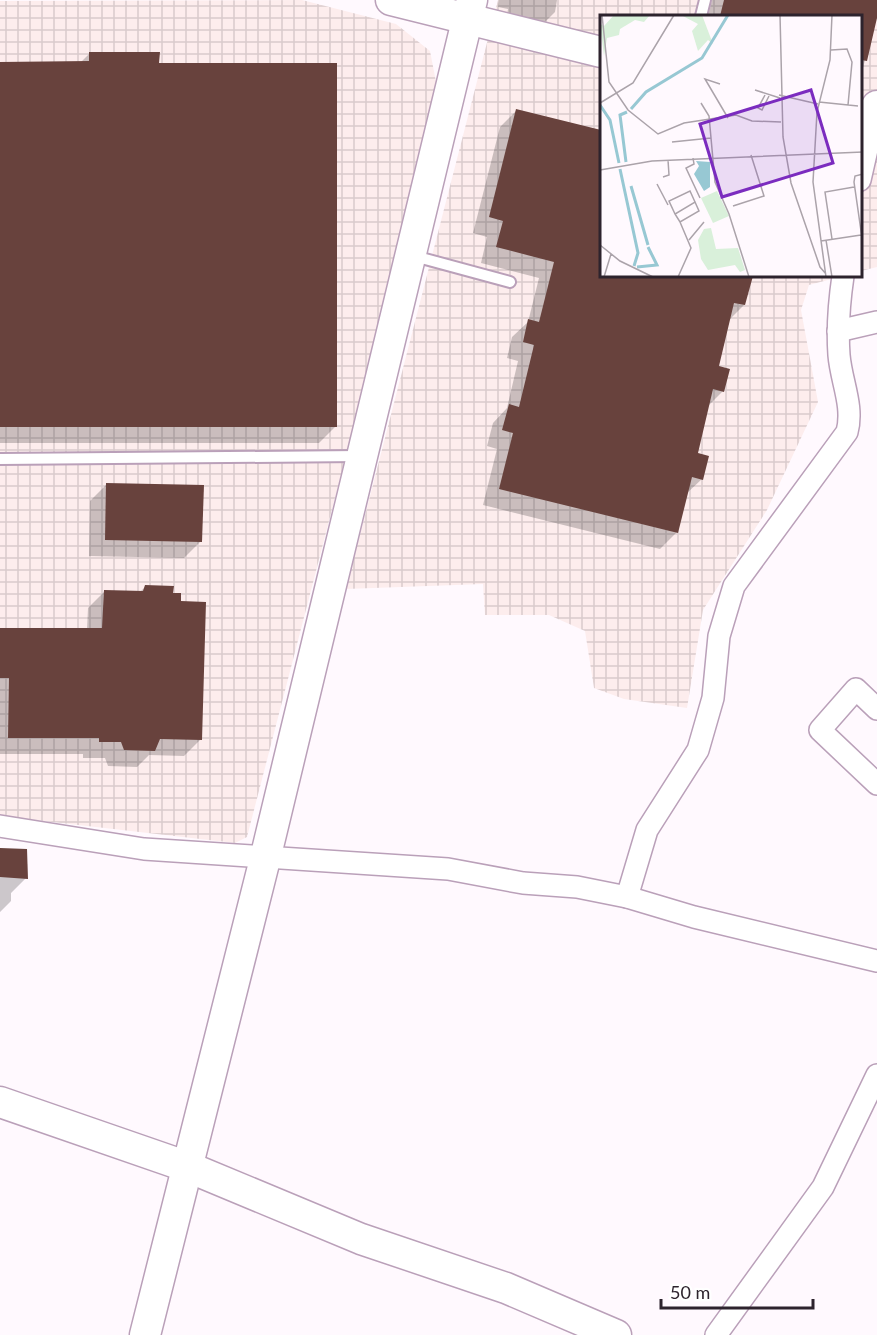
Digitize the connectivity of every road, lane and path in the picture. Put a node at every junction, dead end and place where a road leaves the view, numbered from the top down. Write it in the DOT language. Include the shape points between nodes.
graph roads {
  1 [pos="391,0"];
  2 [pos="705,0"];
  3 [pos="470,9"];
  4 [pos="701,15"];
  5 [pos="600,52"];
  6 [pos="872,115"];
  7 [pos="862,174"];
  8 [pos="410,255"];
  9 [pos="843,278"];
  10 [pos="510,282"];
  11 [pos="877,322"];
  12 [pos="838,331"];
  13 [pos="362,456"];
  14 [pos="0,459"];
  15 [pos="877,709"];
  16 [pos="877,784"];
  17 [pos="0,826"];
  18 [pos="265,859"];
  19 [pos="627,897"];
  20 [pos="877,961"];
  21 [pos="877,1075"];
  22 [pos="0,1102"];
  23 [pos="189,1167"];
  24 [pos="145,1335"];
  25 [pos="616,1335"];
  26 [pos="716,1335"];
  1 -- 3 [label="street"];
  2 -- 4 [label="lane"];
  3 -- 5 [label="street"];
  3 -- 8 [label="street"];
  6 -- 7 [label="street"];
  8 -- 10 [label="lane"];
  8 -- 13 [label="street"];
  9 -- 12 [label="street"];
  11 -- 12 [label="street"];
  12 -- 19 [label="street" via="850,414 847,432 734,586 719,636 714,698 698,750 648,830"];
  13 -- 14 [label="lane"];
  13 -- 18 [label="street"];
  15 -- 16 [label="street" via="856,689 819,730"];
  17 -- 18 [label="street" via="144,849"];
  18 -- 19 [label="street" via="448,869"];
  18 -- 23 [label="street"];
  19 -- 20 [label="street"];
  21 -- 26 [label="street" via="823,1187"];
  22 -- 23 [label="street"];
  23 -- 24 [label="street"];
  23 -- 25 [label="street" via="361,1239 506,1288"];
}
